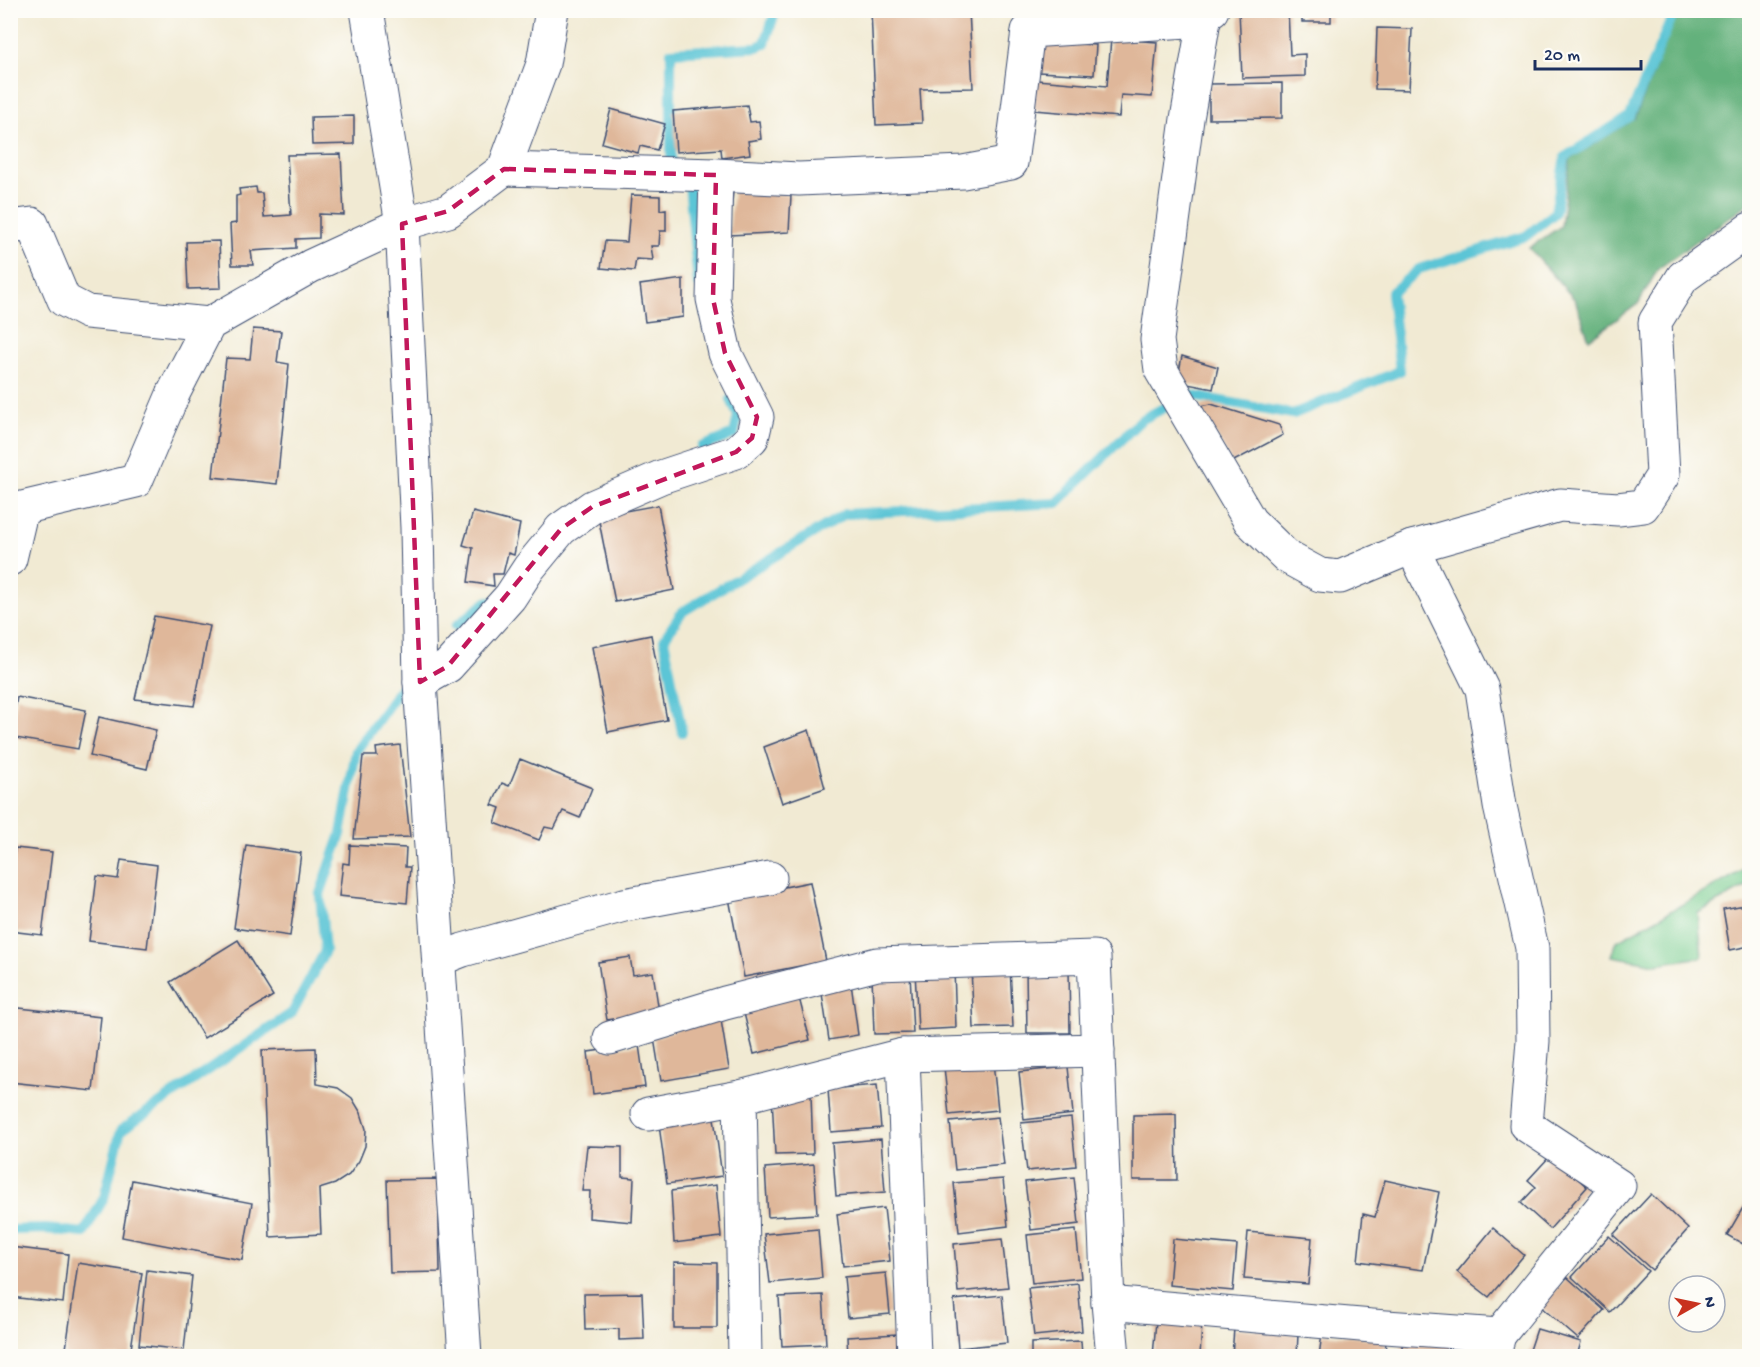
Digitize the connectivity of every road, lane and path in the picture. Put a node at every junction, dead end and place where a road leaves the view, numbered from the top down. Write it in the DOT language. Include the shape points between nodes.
graph roads {
  1 [pos="367,10"];
  2 [pos="552,10"];
  3 [pos="1209,12"];
  4 [pos="504,169"];
  5 [pos="716,175"];
  6 [pos="402,224"];
  7 [pos="10,227"];
  8 [pos="1749,229"];
  9 [pos="209,324"];
  10 [pos="1412,546"];
  11 [pos="10,559"];
  12 [pos="420,682"];
  13 [pos="770,878"];
  14 [pos="440,958"];
  15 [pos="610,1038"];
  16 [pos="1098,1050"];
  17 [pos="903,1055"];
  18 [pos="740,1097"];
  19 [pos="648,1114"];
  20 [pos="1108,1303"];
  21 [pos="1496,1346"];
  22 [pos="465,1356"];
  23 [pos="745,1356"];
  24 [pos="914,1356"];
  25 [pos="1113,1356"];
  1 -- 6 [label="street"];
  2 -- 4 [label="street" via="543,64"];
  3 -- 5 [label="street" via="1188,21 1028,31 1011,163 963,172 799,179"];
  3 -- 10 [label="street" via="1187,119 1157,340 1161,370 1251,521 1287,557 1320,575 1340,577"];
  4 -- 5 [label="street"];
  4 -- 6 [label="street" via="448,211"];
  5 -- 12 [label="street" via="713,299 725,353 757,417 752,438 736,452 661,477 592,507 561,529 510,597 448,666"];
  6 -- 9 [label="street" via="311,266"];
  6 -- 12 [label="street" via="417,528"];
  7 -- 9 [label="street" via="32,224 64,300 87,312"];
  8 -- 10 [label="street" via="1683,277 1655,322 1663,475 1643,506 1618,509 1560,505"];
  9 -- 11 [label="street" via="174,392 136,481 22,508"];
  10 -- 21 [label="street" via="1482,689 1500,806 1532,948 1533,1041 1526,1125 1618,1186"];
  12 -- 14 [label="street"];
  13 -- 14 [label="street" via="624,905"];
  14 -- 22 [label="street"];
  15 -- 16 [label="street" via="725,1003 877,964 1094,957"];
  16 -- 17 [label="street"];
  16 -- 20 [label="street"];
  17 -- 18 [label="street"];
  17 -- 24 [label="street"];
  18 -- 19 [label="street"];
  18 -- 23 [label="street"];
  20 -- 21 [label="street" via="1361,1326"];
  20 -- 25 [label="street"];
}
